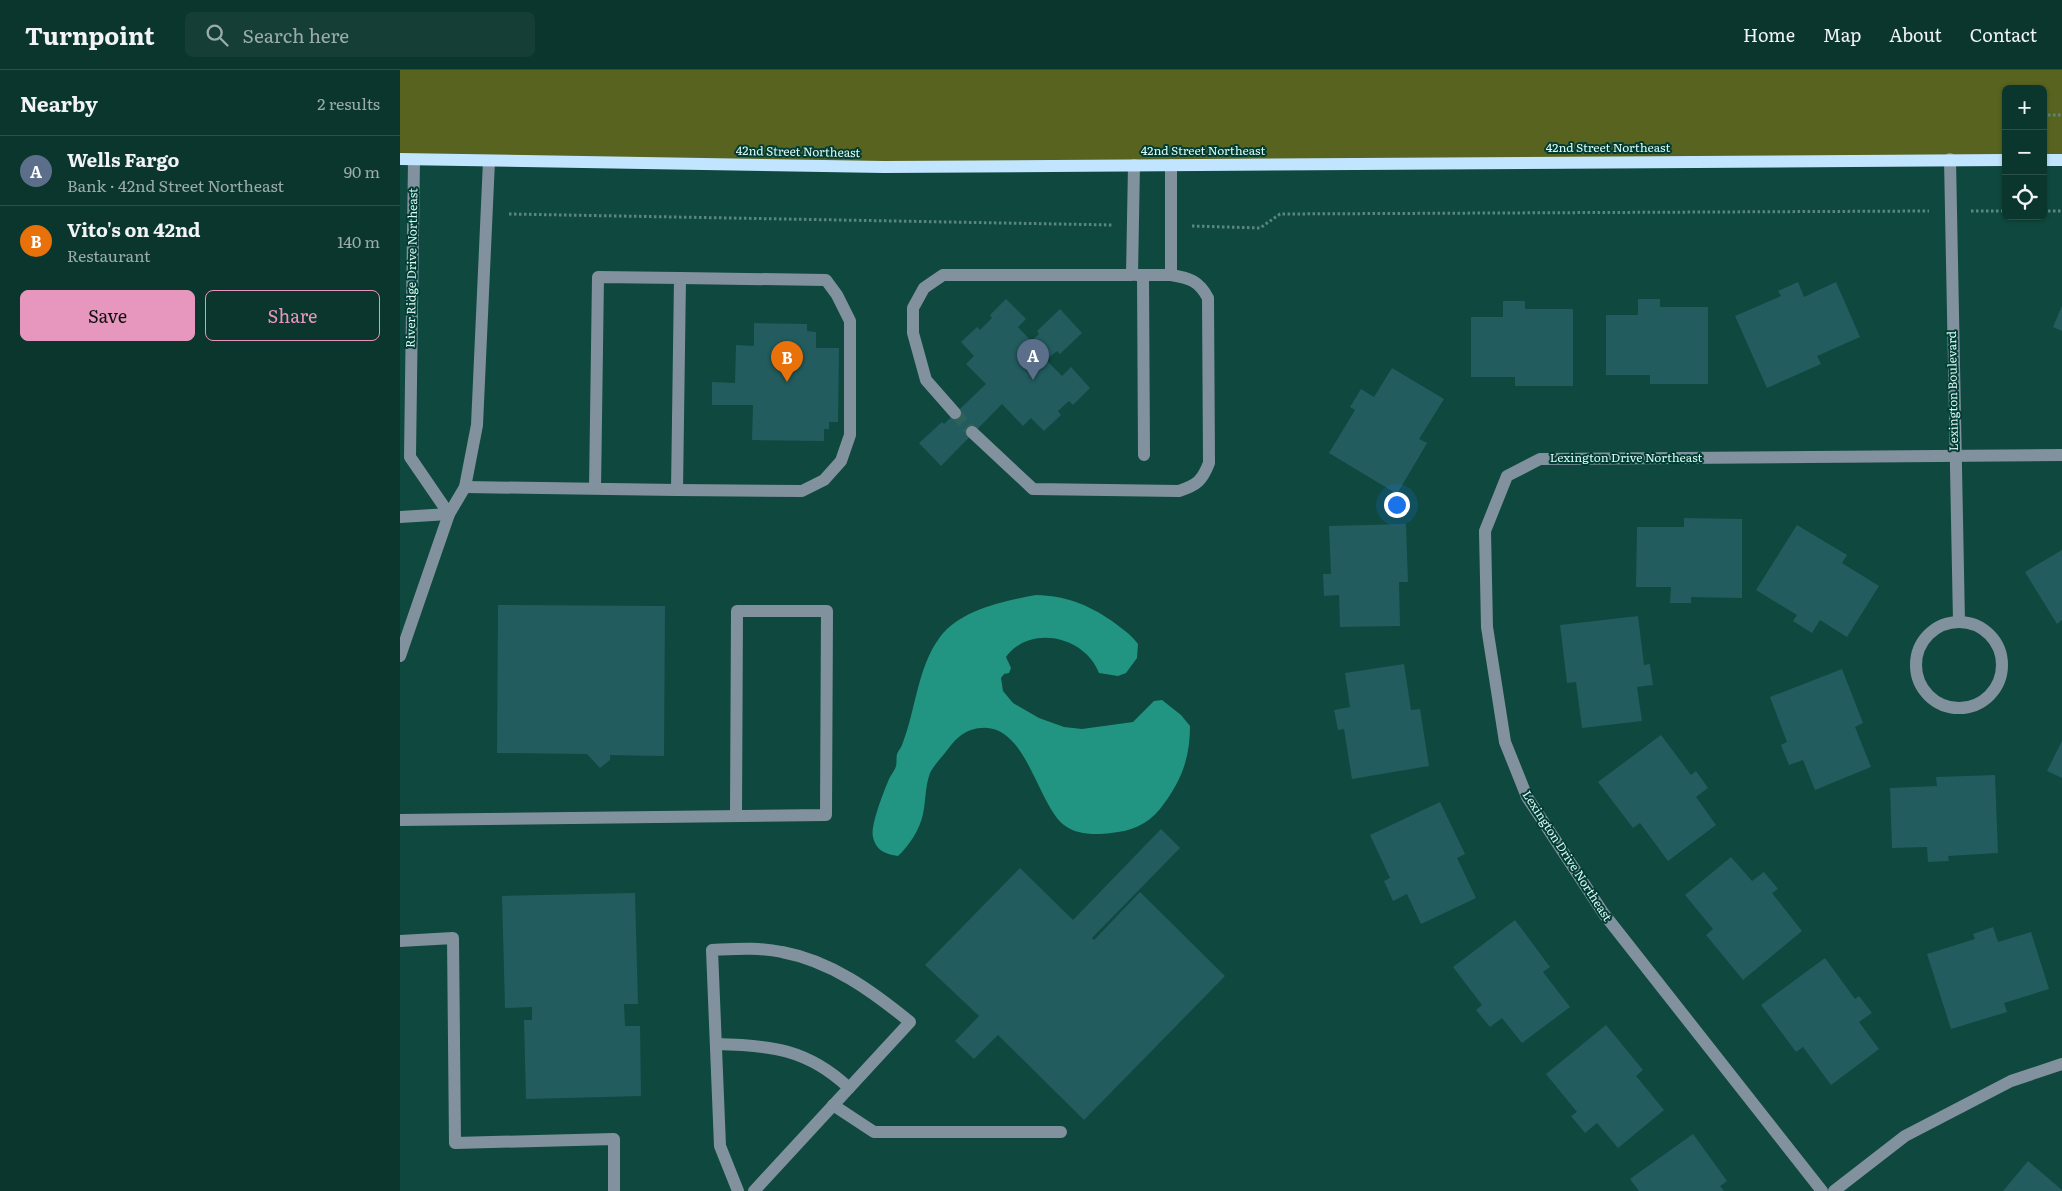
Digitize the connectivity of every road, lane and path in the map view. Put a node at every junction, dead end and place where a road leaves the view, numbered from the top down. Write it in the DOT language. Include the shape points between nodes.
graph roads {
  1 [pos="2047,115"];
  2 [pos="2062,115"];
  3 [pos="400,159"];
  4 [pos="1950,159"];
  5 [pos="414,160"];
  6 [pos="2002,160"];
  7 [pos="2047,160"];
  8 [pos="2062,160"];
  9 [pos="489,161"];
  10 [pos="1134,165"];
  11 [pos="1171,165"];
  12 [pos="1951,211"];
  13 [pos="2002,211"];
  14 [pos="2047,211"];
  15 [pos="2062,211"];
  16 [pos="509,214"];
  17 [pos="1114,225"];
  18 [pos="1187,226"];
  19 [pos="1138,275"];
  20 [pos="1172,275"];
  21 [pos="680,278"];
  22 [pos="955,413"];
  23 [pos="972,432"];
  24 [pos="1144,455"];
  25 [pos="2062,455"];
  26 [pos="1954,456"];
  27 [pos="465,487"];
  28 [pos="595,489"];
  29 [pos="677,490"];
  30 [pos="449,514"];
  31 [pos="400,517"];
  32 [pos="1959,622"];
  33 [pos="400,656"];
  34 [pos="736,815"];
  35 [pos="400,820"];
  36 [pos="400,941"];
  37 [pos="716,1044"];
  38 [pos="2062,1064"];
  39 [pos="849,1088"];
  40 [pos="833,1105"];
  41 [pos="1061,1132"];
  42 [pos="614,1191"];
  43 [pos="738,1191"];
  44 [pos="754,1191"];
  45 [pos="1822,1191"];
  46 [pos="1834,1191"];
  1 -- 2 [label="path"];
  3 -- 5 [label="main road, 42nd Street Northeast"];
  4 -- 6 [label="main road, 42nd Street Northeast"];
  4 -- 11 [label="main road, 42nd Street Northeast"];
  4 -- 12 [label="street, Lexington Boulevard"];
  5 -- 9 [label="main road, 42nd Street Northeast"];
  5 -- 30 [label="street, River Ridge Drive Northeast" via="410,457"];
  7 -- 8 [label="main road"];
  9 -- 10 [label="main road, 42nd Street Northeast" via="884,167"];
  9 -- 27 [label="street" via="477,425"];
  10 -- 11 [label="main road, 42nd Street Northeast"];
  10 -- 19 [label="street"];
  11 -- 20 [label="street"];
  12 -- 13 [label="path"];
  12 -- 18 [label="path" via="1280,214 1260,228"];
  12 -- 26 [label="street, Lexington Boulevard"];
  14 -- 15 [label="path"];
  16 -- 17 [label="path"];
  19 -- 20 [label="street"];
  19 -- 22 [label="street" via="943,276 924,288 913,308 913,333 926,380"];
  19 -- 24 [label="street"];
  20 -- 23 [label="street" via="1191,278 1202,286 1208,298 1209,463 1195,486 1179,491 1033,489"];
  21 -- 28 [label="street" via="598,277"];
  21 -- 29 [label="street"];
  21 -- 29 [label="street" via="826,280 850,321 850,435 841,461 824,480 802,491"];
  25 -- 26 [label="street, Lexington Drive Northeast"];
  26 -- 32 [label="street, Lexington Boulevard"];
  26 -- 45 [label="street, Lexington Drive Northeast" via="1540,459 1507,476 1485,531 1488,628 1505,742 1527,797 1604,914"];
  27 -- 28 [label="street"];
  27 -- 30 [label="street"];
  28 -- 29 [label="street"];
  30 -- 31 [label="street"];
  30 -- 33 [label="street"];
  32 -- 32 [label="street" via="1979,627 1994,640 2002,666 2000,679 1984,700 1958,708 1943,705 1930,697 1916,672 1916,657 1927,637 1944,625"];
  34 -- 34 [label="street" via="826,816 827,611 737,611"];
  34 -- 35 [label="street"];
  36 -- 42 [label="street" via="453,938 455,1143 614,1139"];
  37 -- 39 [label="street" via="764,1046 796,1053 819,1064"];
  37 -- 39 [label="street" via="712,950 781,951 802,957 862,985 910,1022"];
  37 -- 43 [label="street" via="720,1146"];
  38 -- 46 [label="street" via="2011,1081 1905,1136"];
  39 -- 40 [label="street"];
  40 -- 41 [label="street" via="874,1132"];
  40 -- 44 [label="street"];
}
